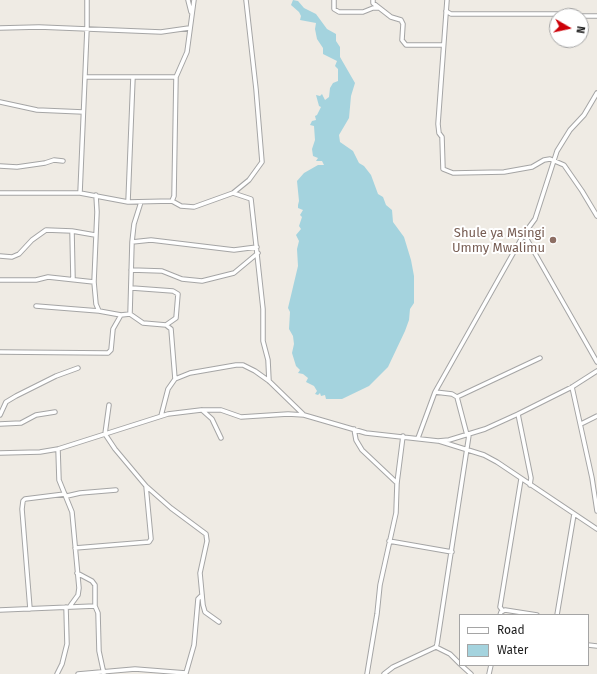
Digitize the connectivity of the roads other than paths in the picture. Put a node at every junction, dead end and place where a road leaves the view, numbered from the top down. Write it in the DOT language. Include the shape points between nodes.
graph roads {
  1 [pos="87,0"];
  2 [pos="188,0"];
  3 [pos="194,0"];
  4 [pos="246,0"];
  5 [pos="334,0"];
  6 [pos="373,0"];
  7 [pos="447,0"];
  8 [pos="380,8"];
  9 [pos="446,11"];
  10 [pos="191,13"];
  11 [pos="549,16"];
  12 [pos="0,28"];
  13 [pos="189,28"];
  14 [pos="87,29"];
  15 [pos="442,45"];
  16 [pos="133,77"];
  17 [pos="176,77"];
  18 [pos="85,78"];
  19 [pos="597,93"];
  20 [pos="0,102"];
  21 [pos="83,112"];
  22 [pos="554,160"];
  23 [pos="63,161"];
  24 [pos="0,166"];
  25 [pos="0,193"];
  26 [pos="80,193"];
  27 [pos="233,193"];
  28 [pos="96,195"];
  29 [pos="172,201"];
  30 [pos="128,202"];
  31 [pos="141,202"];
  32 [pos="597,216"];
  33 [pos="72,231"];
  34 [pos="524,234"];
  35 [pos="95,235"];
  36 [pos="132,242"];
  37 [pos="257,247"];
  38 [pos="258,253"];
  39 [pos="0,256"];
  40 [pos="131,270"];
  41 [pos="73,279"];
  42 [pos="0,280"];
  43 [pos="94,282"];
  44 [pos="132,288"];
  45 [pos="36,306"];
  46 [pos="99,311"];
  47 [pos="130,314"];
  48 [pos="121,315"];
  49 [pos="166,325"];
  50 [pos="0,352"];
  51 [pos="540,358"];
  52 [pos="597,362"];
  53 [pos="78,368"];
  54 [pos="597,371"];
  55 [pos="175,379"];
  56 [pos="269,382"];
  57 [pos="572,387"];
  58 [pos="436,392"];
  59 [pos="458,397"];
  60 [pos="109,405"];
  61 [pos="201,410"];
  62 [pos="55,412"];
  63 [pos="518,414"];
  64 [pos="0,415"];
  65 [pos="304,415"];
  66 [pos="161,416"];
  67 [pos="597,416"];
  68 [pos="0,424"];
  69 [pos="581,424"];
  70 [pos="354,429"];
  71 [pos="105,434"];
  72 [pos="469,435"];
  73 [pos="403,436"];
  74 [pos="221,438"];
  75 [pos="418,438"];
  76 [pos="438,441"];
  77 [pos="58,449"];
  78 [pos="467,449"];
  79 [pos="0,453"];
  80 [pos="521,478"];
  81 [pos="397,483"];
  82 [pos="530,485"];
  83 [pos="146,486"];
  84 [pos="116,490"];
  85 [pos="66,495"];
  86 [pos="597,511"];
  87 [pos="574,514"];
  88 [pos="597,529"];
  89 [pos="389,541"];
  90 [pos="75,548"];
  91 [pos="452,552"];
  92 [pos="77,573"];
  93 [pos="202,595"];
  94 [pos="95,606"];
  95 [pos="67,607"];
  96 [pos="30,609"];
  97 [pos="0,610"];
  98 [pos="503,611"];
  99 [pos="501,614"];
  100 [pos="528,614"];
  101 [pos="557,614"];
  102 [pos="219,622"];
  103 [pos="436,647"];
  104 [pos="459,662"];
  105 [pos="463,666"];
  106 [pos="160,672"];
  107 [pos="104,673"];
  108 [pos="57,674"];
  109 [pos="78,674"];
  110 [pos="367,674"];
  111 [pos="384,674"];
  112 [pos="471,674"];
  1 -- 14 [label="street"];
  2 -- 10 [label="street"];
  3 -- 10 [label="street"];
  4 -- 27 [label="street" via="262,162 249,180"];
  5 -- 8 [label="street" via="334,9 339,12 363,12"];
  6 -- 8 [label="street"];
  7 -- 9 [label="street"];
  8 -- 15 [label="street" via="391,17 401,20 402,40 406,45"];
  9 -- 11 [label="street" via="451,14"];
  9 -- 15 [label="street"];
  10 -- 13 [label="street"];
  12 -- 14 [label="street"];
  13 -- 14 [label="street" via="161,32"];
  13 -- 17 [label="street" via="187,52"];
  14 -- 18 [label="street"];
  15 -- 22 [label="street" via="438,124 442,137 443,169 453,173 504,172 532,167 550,158"];
  16 -- 17 [label="street"];
  16 -- 18 [label="street"];
  16 -- 30 [label="street"];
  17 -- 29 [label="street"];
  18 -- 21 [label="street"];
  19 -- 22 [label="street" via="584,115 570,130"];
  20 -- 21 [label="street" via="37,110"];
  21 -- 26 [label="street"];
  22 -- 32 [label="street" via="564,165"];
  22 -- 34 [label="street" via="540,207"];
  23 -- 24 [label="street" via="54,160 17,167"];
  25 -- 26 [label="street"];
  26 -- 28 [label="street"];
  27 -- 29 [label="street" via="194,207 181,206"];
  27 -- 37 [label="street" via="251,199"];
  28 -- 30 [label="street"];
  28 -- 35 [label="street"];
  29 -- 31 [label="street"];
  30 -- 31 [label="street"];
  31 -- 36 [label="street"];
  33 -- 35 [label="street"];
  33 -- 39 [label="street" via="46,230 19,254 12,257"];
  33 -- 41 [label="street"];
  34 -- 52 [label="street"];
  34 -- 58 [label="street"];
  35 -- 43 [label="street"];
  36 -- 37 [label="street" via="151,240 234,250"];
  36 -- 40 [label="street"];
  37 -- 38 [label="street"];
  38 -- 40 [label="street" via="234,273 202,281 182,279 162,271"];
  38 -- 56 [label="street" via="263,341 268,360"];
  40 -- 44 [label="street"];
  41 -- 42 [label="street" via="48,277 36,280"];
  41 -- 43 [label="street"];
  43 -- 46 [label="street"];
  44 -- 47 [label="street"];
  44 -- 49 [label="street" via="173,291 178,294 176,318"];
  45 -- 46 [label="street"];
  46 -- 48 [label="street"];
  47 -- 48 [label="street"];
  47 -- 49 [label="street" via="143,323"];
  48 -- 50 [label="street" via="113,329 111,350 108,353"];
  49 -- 55 [label="street" via="171,329"];
  51 -- 59 [label="street"];
  53 -- 64 [label="street" via="56,376 6,402"];
  54 -- 57 [label="street"];
  55 -- 56 [label="street" via="190,373 243,365"];
  55 -- 66 [label="street" via="168,389"];
  56 -- 65 [label="street"];
  57 -- 63 [label="street"];
  57 -- 69 [label="street"];
  58 -- 59 [label="street"];
  58 -- 75 [label="street"];
  59 -- 72 [label="street"];
  60 -- 71 [label="street"];
  61 -- 65 [label="street" via="221,410 241,417"];
  61 -- 66 [label="street"];
  61 -- 74 [label="street" via="212,418"];
  62 -- 68 [label="street" via="36,415 21,423"];
  63 -- 72 [label="street"];
  63 -- 82 [label="street" via="531,478"];
  65 -- 70 [label="street"];
  66 -- 71 [label="street"];
  67 -- 69 [label="street"];
  69 -- 86 [label="street"];
  70 -- 73 [label="street" via="366,433"];
  70 -- 81 [label="street" via="356,440 362,450"];
  71 -- 77 [label="street"];
  71 -- 83 [label="street"];
  72 -- 76 [label="street"];
  72 -- 78 [label="street"];
  73 -- 75 [label="street"];
  73 -- 81 [label="street"];
  75 -- 76 [label="street"];
  76 -- 78 [label="street"];
  77 -- 79 [label="street"];
  77 -- 85 [label="street" via="59,480"];
  78 -- 80 [label="street" via="490,458"];
  78 -- 91 [label="street"];
  80 -- 82 [label="street"];
  80 -- 98 [label="street" via="500,607"];
  81 -- 89 [label="street" via="396,513"];
  82 -- 87 [label="street"];
  83 -- 90 [label="street" via="151,532 149,542"];
  83 -- 93 [label="street" via="208,537 200,573"];
  84 -- 85 [label="street"];
  85 -- 90 [label="street" via="72,512"];
  85 -- 96 [label="street" via="23,501"];
  87 -- 88 [label="street"];
  87 -- 101 [label="street"];
  89 -- 91 [label="street"];
  89 -- 110 [label="street"];
  90 -- 92 [label="street"];
  91 -- 103 [label="street"];
  92 -- 94 [label="street" via="92,581"];
  92 -- 95 [label="street" via="78,595"];
  93 -- 102 [label="street" via="204,610"];
  93 -- 106 [label="street" via="198,599 194,646 187,672"];
  94 -- 95 [label="street"];
  94 -- 107 [label="street" via="98,613 99,651"];
  95 -- 96 [label="street"];
  95 -- 108 [label="street" via="67,644"];
  96 -- 97 [label="street"];
  98 -- 99 [label="street"];
  98 -- 100 [label="street"];
  103 -- 104 [label="street"];
  103 -- 111 [label="street" via="393,667"];
  105 -- 112 [label="street"];
  106 -- 107 [label="street" via="135,669"];
  107 -- 109 [label="street"];
}
